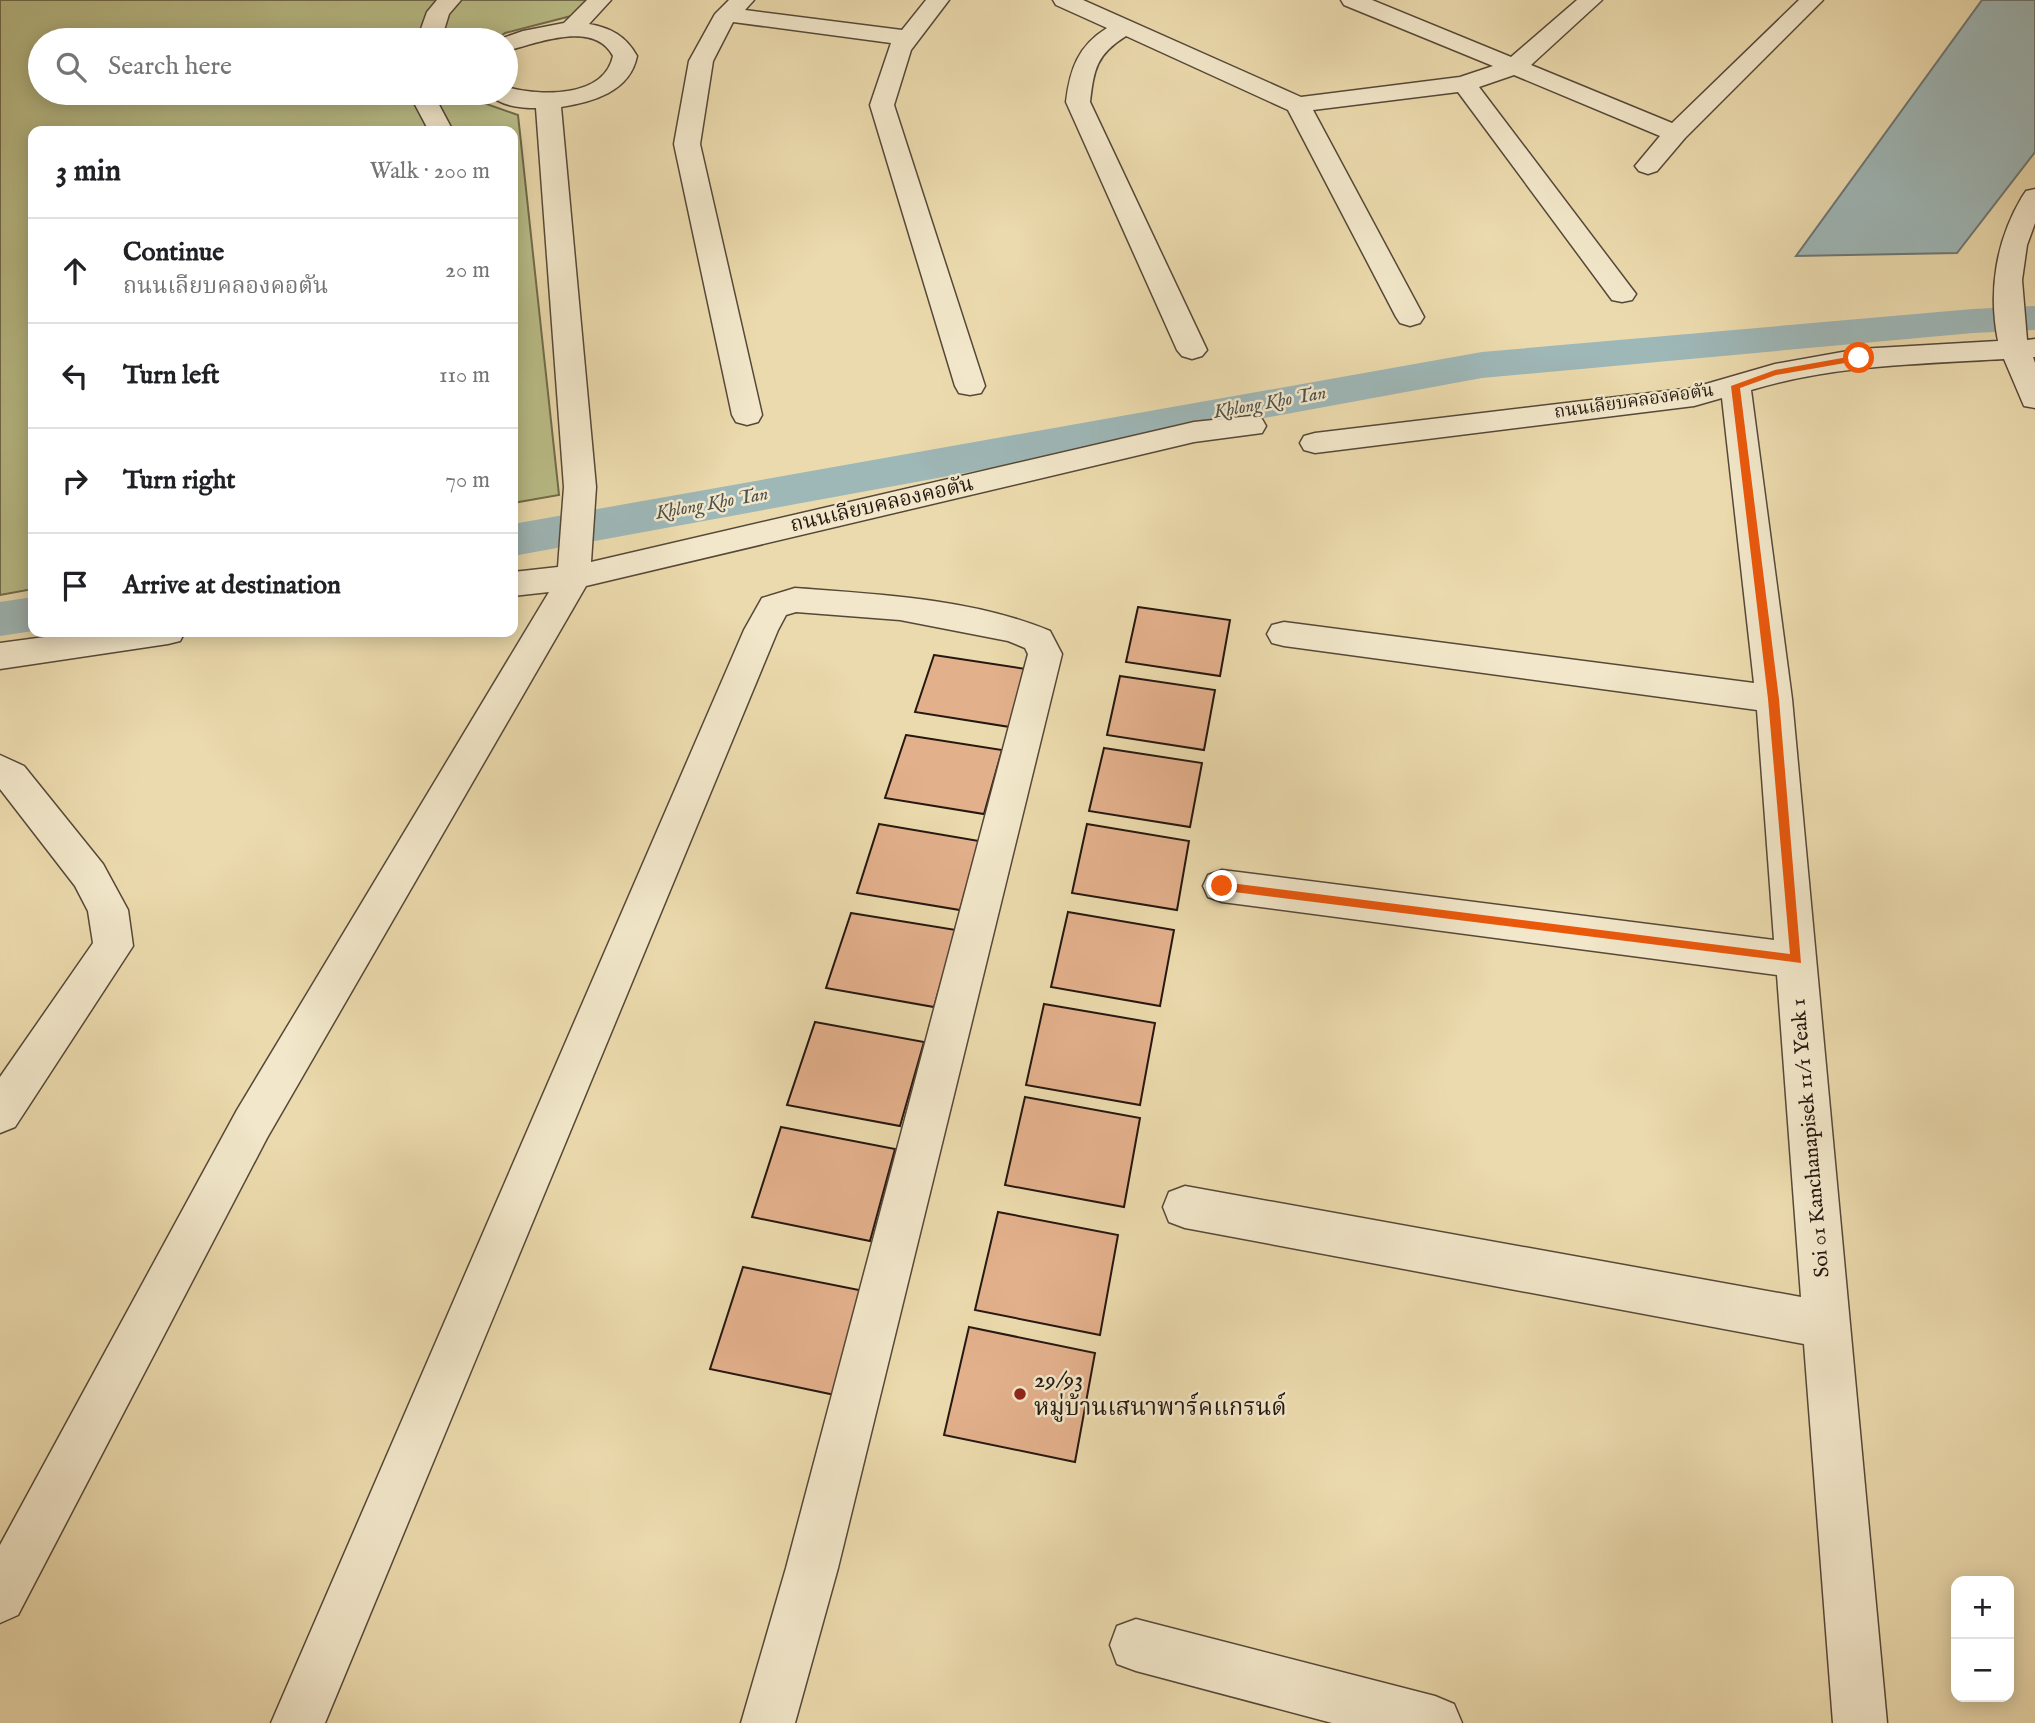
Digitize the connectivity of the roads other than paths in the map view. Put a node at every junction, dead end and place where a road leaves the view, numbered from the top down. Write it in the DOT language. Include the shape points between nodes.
graph roads {
  1 [pos="450,0"];
  2 [pos="600,0"];
  3 [pos="938,0"];
  4 [pos="1064,0"];
  5 [pos="1354,0"];
  6 [pos="1591,0"];
  7 [pos="1812,0"];
  8 [pos="735,7"];
  9 [pos="433,28"];
  10 [pos="1123,28"];
  11 [pos="570,30"];
  12 [pos="907,38"];
  13 [pos="518,39"];
  14 [pos="1514,67"];
  15 [pos="1464,84"];
  16 [pos="518,99"];
  17 [pos="548,101"];
  18 [pos="427,105"];
  19 [pos="1298,105"];
  20 [pos="438,126"];
  21 [pos="1676,133"];
  22 [pos="1648,166"];
  23 [pos="2035,197"];
  24 [pos="1622,293"];
  25 [pos="1410,317"];
  26 [pos="2021,344"];
  27 [pos="1192,350"];
  28 [pos="970,386"];
  29 [pos="1736,386"];
  30 [pos="2035,399"];
  31 [pos="747,415"];
  32 [pos="1251,426"];
  33 [pos="1315,443"];
  34 [pos="574,566"];
  35 [pos="518,583"];
  36 [pos="1284,634"];
  37 [pos="105,637"];
  38 [pos="42,642"];
  39 [pos="0,656"];
  40 [pos="0,680"];
  41 [pos="1773,699"];
  42 [pos="0,769"];
  43 [pos="1222,886"];
  44 [pos="1796,960"];
  45 [pos="0,1113"];
  46 [pos="1185,1207"];
  47 [pos="1827,1325"];
  48 [pos="0,1597"];
  49 [pos="1136,1645"];
  50 [pos="298,1723"];
  51 [pos="768,1723"];
  52 [pos="1436,1723"];
  53 [pos="1860,1723"];
  1 -- 9 [label="street"];
  2 -- 11 [label="street"];
  3 -- 12 [label="street"];
  4 -- 10 [label="street"];
  5 -- 14 [label="street"];
  6 -- 14 [label="street"];
  7 -- 21 [label="street"];
  8 -- 12 [label="street"];
  8 -- 31 [label="street" via="701,61 687,144"];
  10 -- 19 [label="street"];
  10 -- 27 [label="street" via="1101,42 1082,64 1078,102"];
  11 -- 13 [label="street"];
  11 -- 17 [label="street" via="597,33 616,43 625,56 621,71 605,85 579,96"];
  12 -- 28 [label="street" via="899,49 882,105"];
  14 -- 15 [label="street"];
  14 -- 21 [label="street"];
  15 -- 19 [label="street"];
  15 -- 24 [label="street"];
  16 -- 17 [label="street"];
  17 -- 34 [label="street" via="580,487"];
  18 -- 20 [label="street"];
  19 -- 25 [label="street"];
  21 -- 22 [label="street"];
  23 -- 26 [label="street" via="2023,215 2013,247 2007,301"];
  26 -- 29 [label="street, ถนนเลียบคลองคอตัน" via="1859,358 1775,373"];
  26 -- 30 [label="street"];
  29 -- 33 [label="street, ถนนเลียบคลองคอตัน" via="1694,397"];
  29 -- 41 [label="street, Soi 01 Kanchanapisek 11/1 Yeak 1"];
  32 -- 34 [label="street, ถนนเลียบคลองคอตัน" via="1194,432"];
  34 -- 35 [label="street, ถนนเลียบคลองคอตัน"];
  34 -- 48 [label="street" via="252,1124"];
  36 -- 41 [label="street"];
  37 -- 38 [label="street"];
  38 -- 39 [label="street"];
  38 -- 40 [label="street"];
  41 -- 44 [label="street, Soi 01 Kanchanapisek 11/1 Yeak 1"];
  42 -- 45 [label="street" via="89,875 108,910 113,946"];
  43 -- 44 [label="street"];
  44 -- 47 [label="street, Soi 01 Kanchanapisek 11/1 Yeak 1"];
  46 -- 47 [label="street"];
  47 -- 53 [label="street, Soi 01 Kanchanapisek 11/1 Yeak 1"];
  49 -- 52 [label="street"];
  50 -- 51 [label="street" via="761,630 774,607 795,600 900,608 1016,630 1038,640 1045,654 812,1568"];
}
